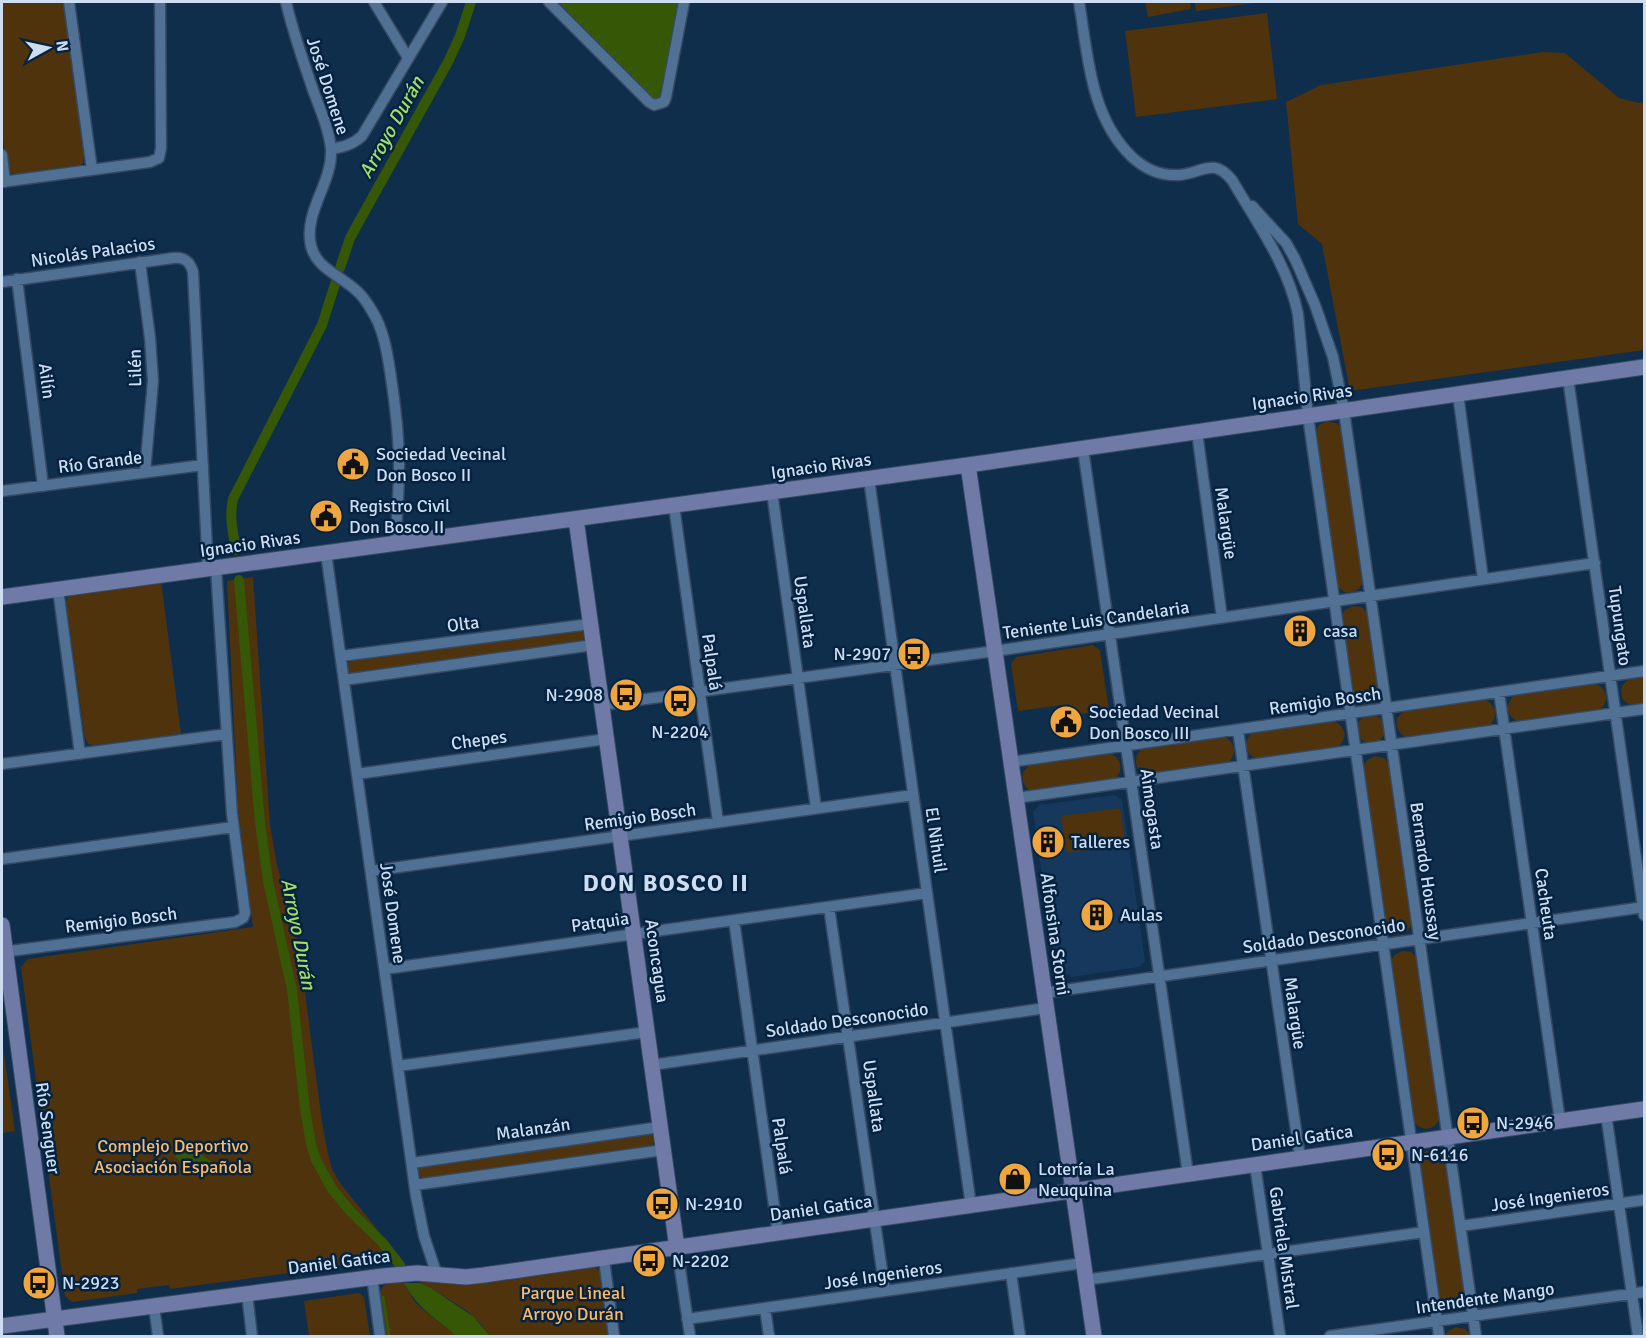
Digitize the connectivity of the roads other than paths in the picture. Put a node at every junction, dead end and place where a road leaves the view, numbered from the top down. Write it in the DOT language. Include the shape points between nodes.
graph roads {
  1 [pos="69,2"];
  2 [pos="160,2"];
  3 [pos="286,2"];
  4 [pos="374,2"];
  5 [pos="442,2"];
  6 [pos="549,2"];
  7 [pos="684,2"];
  8 [pos="1079,2"];
  9 [pos="408,58"];
  10 [pos="331,149"];
  11 [pos="2,155"];
  12 [pos="92,170"];
  13 [pos="3,182"];
  14 [pos="1241,195"];
  15 [pos="140,262"];
  16 [pos="17,279"];
  17 [pos="2,282"];
  18 [pos="1644,368"];
  19 [pos="1568,378"];
  20 [pos="1458,394"];
  21 [pos="1344,411"];
  22 [pos="1308,416"];
  23 [pos="1197,432"];
  24 [pos="1083,448"];
  25 [pos="202,465"];
  26 [pos="968,465"];
  27 [pos="146,472"];
  28 [pos="869,479"];
  29 [pos="43,486"];
  30 [pos="2,491"];
  31 [pos="772,492"];
  32 [pos="674,506"];
  33 [pos="576,519"];
  34 [pos="395,544"];
  35 [pos="326,553"];
  36 [pos="1594,563"];
  37 [pos="212,569"];
  38 [pos="1483,579"];
  39 [pos="58,589"];
  40 [pos="1370,596"];
  41 [pos="2,597"];
  42 [pos="1334,601"];
  43 [pos="1222,618"];
  44 [pos="590,624"];
  45 [pos="1110,634"];
  46 [pos="593,645"];
  47 [pos="995,651"];
  48 [pos="341,656"];
  49 [pos="895,665"];
  50 [pos="1644,671"];
  51 [pos="1611,676"];
  52 [pos="798,678"];
  53 [pos="344,680"];
  54 [pos="700,692"];
  55 [pos="1499,692"];
  56 [pos="602,705"];
  57 [pos="1386,708"];
  58 [pos="1644,709"];
  59 [pos="1616,713"];
  60 [pos="1350,714"];
  61 [pos="1504,729"];
  62 [pos="1238,730"];
  63 [pos="227,734"];
  64 [pos="606,739"];
  65 [pos="1392,745"];
  66 [pos="1126,746"];
  67 [pos="1355,750"];
  68 [pos="80,754"];
  69 [pos="1011,762"];
  70 [pos="2,764"];
  71 [pos="1243,766"];
  72 [pos="357,774"];
  73 [pos="1131,781"];
  74 [pos="913,795"];
  75 [pos="1016,798"];
  76 [pos="816,808"];
  77 [pos="718,822"];
  78 [pos="233,827"];
  79 [pos="620,836"];
  80 [pos="2,859"];
  81 [pos="371,871"];
  82 [pos="927,893"];
  83 [pos="829,907"];
  84 [pos="1644,910"];
  85 [pos="734,920"];
  86 [pos="1532,923"];
  87 [pos="2,925"];
  88 [pos="633,934"];
  89 [pos="1419,939"];
  90 [pos="1383,945"];
  91 [pos="3,952"];
  92 [pos="1271,961"];
  93 [pos="384,969"];
  94 [pos="1159,977"];
  95 [pos="1045,1001"];
  96 [pos="945,1023"];
  97 [pos="647,1032"];
  98 [pos="848,1037"];
  99 [pos="752,1050"];
  100 [pos="652,1065"];
  101 [pos="398,1066"];
  102 [pos="1644,1109"];
  103 [pos="1606,1114"];
  104 [pos="1560,1121"];
  105 [pos="660,1127"];
  106 [pos="1448,1137"];
  107 [pos="1411,1142"];
  108 [pos="663,1150"];
  109 [pos="1300,1158"];
  110 [pos="412,1163"];
  111 [pos="1255,1165"];
  112 [pos="1188,1174"];
  113 [pos="415,1185"];
  114 [pos="1072,1191"];
  115 [pos="1644,1200"];
  116 [pos="1619,1204"];
  117 [pos="971,1206"];
  118 [pos="875,1220"];
  119 [pos="1461,1226"];
  120 [pos="1424,1232"];
  121 [pos="778,1234"];
  122 [pos="677,1248"];
  123 [pos="1268,1254"];
  124 [pos="604,1259"];
  125 [pos="1083,1263"];
  126 [pos="1011,1274"];
  127 [pos="437,1275"];
  128 [pos="372,1277"];
  129 [pos="1085,1280"];
  130 [pos="885,1291"];
  131 [pos="1644,1292"];
  132 [pos="247,1294"];
  133 [pos="1632,1294"];
  134 [pos="154,1306"];
  135 [pos="765,1308"];
  136 [pos="1473,1316"];
  137 [pos="54,1319"];
  138 [pos="687,1319"];
  139 [pos="1436,1321"];
  140 [pos="2,1326"];
  141 [pos="57,1336"];
  142 [pos="158,1336"];
  143 [pos="252,1336"];
  144 [pos="380,1336"];
  145 [pos="614,1336"];
  146 [pos="690,1336"];
  147 [pos="769,1336"];
  148 [pos="1020,1336"];
  149 [pos="1094,1336"];
  150 [pos="1280,1336"];
  151 [pos="1330,1336"];
  152 [pos="1438,1336"];
  153 [pos="1476,1336"];
  154 [pos="1638,1336"];
  1 -- 12 [label="street"];
  2 -- 12 [label="street" via="159,158"];
  3 -- 10 [label="street, José Domene"];
  4 -- 9 [label="street"];
  5 -- 9 [label="street"];
  6 -- 7 [label="street" via="654,105 664,102 666,97"];
  8 -- 14 [label="street" via="1099,104 1106,122 1127,152 1152,171 1164,174 1177,175 1207,167 1221,169"];
  9 -- 10 [label="street" via="362,136 348,146"];
  10 -- 34 [label="street, José Domene" via="331,161 311,221 311,246 322,266 366,302 385,344 398,441"];
  11 -- 13 [label="street"];
  12 -- 13 [label="street"];
  14 -- 21 [label="street, Bernardo Houssay" via="1286,243 1295,260 1333,357"];
  14 -- 22 [label="street" via="1293,292"];
  15 -- 16 [label="street, Nicolás Palacios"];
  15 -- 25 [label="street, Nicolás Palacios" via="178,257 188,261 193,272"];
  15 -- 27 [label="street, Lilén" via="153,381"];
  16 -- 17 [label="street, Nicolás Palacios"];
  16 -- 29 [label="street, Ailín"];
  18 -- 19 [label="main road, Ignacio Rivas"];
  19 -- 20 [label="main road, Ignacio Rivas"];
  19 -- 36 [label="street, Tupungato"];
  20 -- 21 [label="main road, Ignacio Rivas"];
  20 -- 38 [label="street"];
  21 -- 22 [label="main road, Ignacio Rivas"];
  21 -- 40 [label="street, Bernardo Houssay"];
  22 -- 23 [label="main road, Ignacio Rivas"];
  22 -- 42 [label="street"];
  23 -- 24 [label="main road, Ignacio Rivas"];
  23 -- 43 [label="street, Malargüe"];
  24 -- 26 [label="main road, Ignacio Rivas"];
  24 -- 45 [label="street, Aimogasta"];
  25 -- 27 [label="street, Río Grande"];
  25 -- 37 [label="street"];
  26 -- 28 [label="main road, Ignacio Rivas"];
  26 -- 47 [label="main road, Alfonsina Storni"];
  27 -- 29 [label="street, Río Grande"];
  28 -- 31 [label="main road, Ignacio Rivas"];
  28 -- 49 [label="street, El Nihuil"];
  29 -- 30 [label="street, Río Grande"];
  31 -- 32 [label="main road, Ignacio Rivas"];
  31 -- 52 [label="street, Uspallata"];
  32 -- 33 [label="main road, Ignacio Rivas"];
  32 -- 54 [label="street, Palpalá"];
  33 -- 34 [label="main road, Ignacio Rivas"];
  33 -- 44 [label="main road, Aconcagua"];
  34 -- 35 [label="main road, Ignacio Rivas"];
  35 -- 37 [label="main road, Ignacio Rivas"];
  35 -- 48 [label="street, José Domene"];
  36 -- 38 [label="street, Teniente Luis Candelaria"];
  36 -- 51 [label="street, Tupungato"];
  37 -- 39 [label="main road, Ignacio Rivas"];
  37 -- 63 [label="street"];
  38 -- 40 [label="street, Teniente Luis Candelaria"];
  39 -- 41 [label="main road, Ignacio Rivas"];
  39 -- 68 [label="street"];
  40 -- 42 [label="street, Teniente Luis Candelaria"];
  40 -- 57 [label="street, Bernardo Houssay"];
  42 -- 43 [label="street, Teniente Luis Candelaria"];
  42 -- 60 [label="street"];
  43 -- 45 [label="street, Teniente Luis Candelaria"];
  44 -- 46 [label="main road, Aconcagua"];
  44 -- 48 [label="street, Olta"];
  45 -- 47 [label="street, Teniente Luis Candelaria"];
  45 -- 66 [label="street, Aimogasta"];
  46 -- 53 [label="street"];
  46 -- 56 [label="main road, Aconcagua"];
  47 -- 49 [label="street, Teniente Luis Candelaria"];
  47 -- 69 [label="main road, Alfonsina Storni"];
  48 -- 53 [label="street, José Domene"];
  49 -- 52 [label="street, Teniente Luis Candelaria"];
  49 -- 74 [label="street, El Nihuil"];
  50 -- 51 [label="street, Remigio Bosch"];
  51 -- 55 [label="street, Remigio Bosch"];
  51 -- 59 [label="street, Tupungato"];
  52 -- 54 [label="street, Teniente Luis Candelaria"];
  52 -- 76 [label="street, Uspallata"];
  53 -- 72 [label="street, José Domene"];
  54 -- 56 [label="street, Teniente Luis Candelaria"];
  54 -- 77 [label="street, Palpalá"];
  55 -- 57 [label="street, Remigio Bosch"];
  55 -- 61 [label="street, Cacheuta"];
  56 -- 64 [label="main road, Aconcagua"];
  57 -- 60 [label="street, Remigio Bosch"];
  57 -- 65 [label="street, Bernardo Houssay"];
  58 -- 59 [label="street"];
  59 -- 61 [label="street"];
  59 -- 84 [label="street, Tupungato"];
  60 -- 62 [label="street, Remigio Bosch"];
  60 -- 67 [label="street"];
  61 -- 65 [label="street"];
  61 -- 86 [label="street, Cacheuta"];
  62 -- 66 [label="street, Remigio Bosch"];
  62 -- 71 [label="street, Malargüe"];
  63 -- 68 [label="street"];
  63 -- 78 [label="street"];
  64 -- 72 [label="street, Chepes"];
  64 -- 79 [label="main road, Aconcagua"];
  65 -- 67 [label="street"];
  65 -- 89 [label="street, Bernardo Houssay"];
  66 -- 69 [label="street, Remigio Bosch"];
  66 -- 73 [label="street, Aimogasta"];
  67 -- 71 [label="street"];
  67 -- 90 [label="street"];
  68 -- 70 [label="street"];
  69 -- 75 [label="main road, Alfonsina Storni"];
  71 -- 73 [label="street"];
  71 -- 92 [label="street, Malargüe"];
  72 -- 81 [label="street, José Domene"];
  73 -- 75 [label="street"];
  73 -- 94 [label="street, Aimogasta"];
  74 -- 76 [label="street, Remigio Bosch"];
  74 -- 82 [label="street, El Nihuil"];
  75 -- 95 [label="main road, Alfonsina Storni"];
  76 -- 77 [label="street, Remigio Bosch"];
  77 -- 79 [label="street, Remigio Bosch"];
  78 -- 80 [label="street"];
  78 -- 91 [label="street, Remigio Bosch" via="243,918"];
  79 -- 81 [label="street, Remigio Bosch"];
  79 -- 88 [label="main road, Aconcagua"];
  81 -- 93 [label="street, José Domene"];
  82 -- 83 [label="street, Patquia"];
  82 -- 96 [label="street, El Nihuil"];
  83 -- 85 [label="street, Patquia"];
  83 -- 98 [label="street, Uspallata"];
  84 -- 86 [label="street, Soldado Desconocido"];
  85 -- 88 [label="street, Patquia"];
  85 -- 99 [label="street, Palpalá"];
  86 -- 89 [label="street, Soldado Desconocido"];
  86 -- 104 [label="street, Cacheuta"];
  87 -- 91 [label="main road, Río Senguer"];
  88 -- 93 [label="street, Patquia"];
  88 -- 97 [label="main road, Aconcagua"];
  89 -- 90 [label="street, Soldado Desconocido"];
  89 -- 106 [label="street, Bernardo Houssay"];
  90 -- 92 [label="street, Soldado Desconocido"];
  90 -- 107 [label="street"];
  91 -- 137 [label="main road, Río Senguer"];
  92 -- 94 [label="street, Soldado Desconocido"];
  92 -- 109 [label="street, Malargüe"];
  93 -- 101 [label="street, José Domene"];
  94 -- 95 [label="street, Soldado Desconocido"];
  94 -- 112 [label="street, Aimogasta"];
  95 -- 96 [label="street, Soldado Desconocido"];
  95 -- 114 [label="main road, Alfonsina Storni"];
  96 -- 98 [label="street, Soldado Desconocido"];
  96 -- 117 [label="street, El Nihuil"];
  97 -- 100 [label="main road, Aconcagua"];
  97 -- 101 [label="street"];
  98 -- 99 [label="street, Soldado Desconocido"];
  98 -- 118 [label="street, Uspallata"];
  99 -- 100 [label="street, Soldado Desconocido"];
  99 -- 121 [label="street, Palpalá"];
  100 -- 105 [label="main road, Aconcagua"];
  101 -- 110 [label="street, José Domene"];
  102 -- 103 [label="main road, Daniel Gatica"];
  103 -- 104 [label="main road, Daniel Gatica"];
  103 -- 116 [label="street"];
  104 -- 106 [label="main road, Daniel Gatica"];
  105 -- 108 [label="main road, Aconcagua"];
  105 -- 110 [label="street, Malanzán"];
  106 -- 107 [label="main road, Daniel Gatica"];
  106 -- 119 [label="street, Bernardo Houssay"];
  107 -- 109 [label="main road, Daniel Gatica"];
  107 -- 120 [label="street"];
  108 -- 113 [label="street"];
  108 -- 122 [label="main road, Aconcagua"];
  109 -- 111 [label="main road, Daniel Gatica"];
  110 -- 113 [label="street, José Domene"];
  111 -- 112 [label="main road, Daniel Gatica"];
  111 -- 123 [label="street, Gabriela Mistral"];
  112 -- 114 [label="main road, Daniel Gatica"];
  113 -- 127 [label="street, José Domene" via="424,1236"];
  114 -- 117 [label="main road, Daniel Gatica"];
  114 -- 125 [label="main road, Alfonsina Storni"];
  115 -- 116 [label="street, José Ingenieros"];
  116 -- 119 [label="street, José Ingenieros"];
  116 -- 133 [label="street"];
  117 -- 118 [label="main road, Daniel Gatica"];
  118 -- 121 [label="main road, Daniel Gatica"];
  118 -- 130 [label="street, Uspallata"];
  119 -- 136 [label="street, Bernardo Houssay"];
  120 -- 123 [label="street"];
  120 -- 139 [label="street"];
  121 -- 122 [label="main road, Daniel Gatica"];
  122 -- 124 [label="main road, Daniel Gatica"];
  122 -- 138 [label="street, Aconcagua"];
  123 -- 129 [label="street"];
  123 -- 150 [label="street, Gabriela Mistral"];
  124 -- 127 [label="main road, Daniel Gatica" via="475,1276"];
  124 -- 145 [label="street"];
  125 -- 126 [label="street, José Ingenieros"];
  125 -- 129 [label="main road, Alfonsina Storni"];
  126 -- 130 [label="street, José Ingenieros"];
  126 -- 148 [label="street"];
  127 -- 128 [label="main road, Daniel Gatica"];
  128 -- 132 [label="main road, Daniel Gatica"];
  128 -- 144 [label="street"];
  129 -- 149 [label="main road, Alfonsina Storni"];
  130 -- 135 [label="street, José Ingenieros"];
  131 -- 133 [label="street, Intendente Mango"];
  132 -- 134 [label="main road, Daniel Gatica"];
  132 -- 143 [label="street"];
  133 -- 136 [label="street, Intendente Mango"];
  133 -- 154 [label="street"];
  134 -- 137 [label="main road, Daniel Gatica"];
  134 -- 142 [label="street"];
  135 -- 138 [label="street, José Ingenieros"];
  135 -- 147 [label="street"];
  136 -- 139 [label="street, Intendente Mango"];
  136 -- 153 [label="street, Bernardo Houssay"];
  137 -- 140 [label="main road, Daniel Gatica"];
  137 -- 141 [label="main road, Río Senguer"];
  138 -- 146 [label="street, Aconcagua"];
  139 -- 151 [label="street, Intendente Mango"];
  139 -- 152 [label="street"];
}
